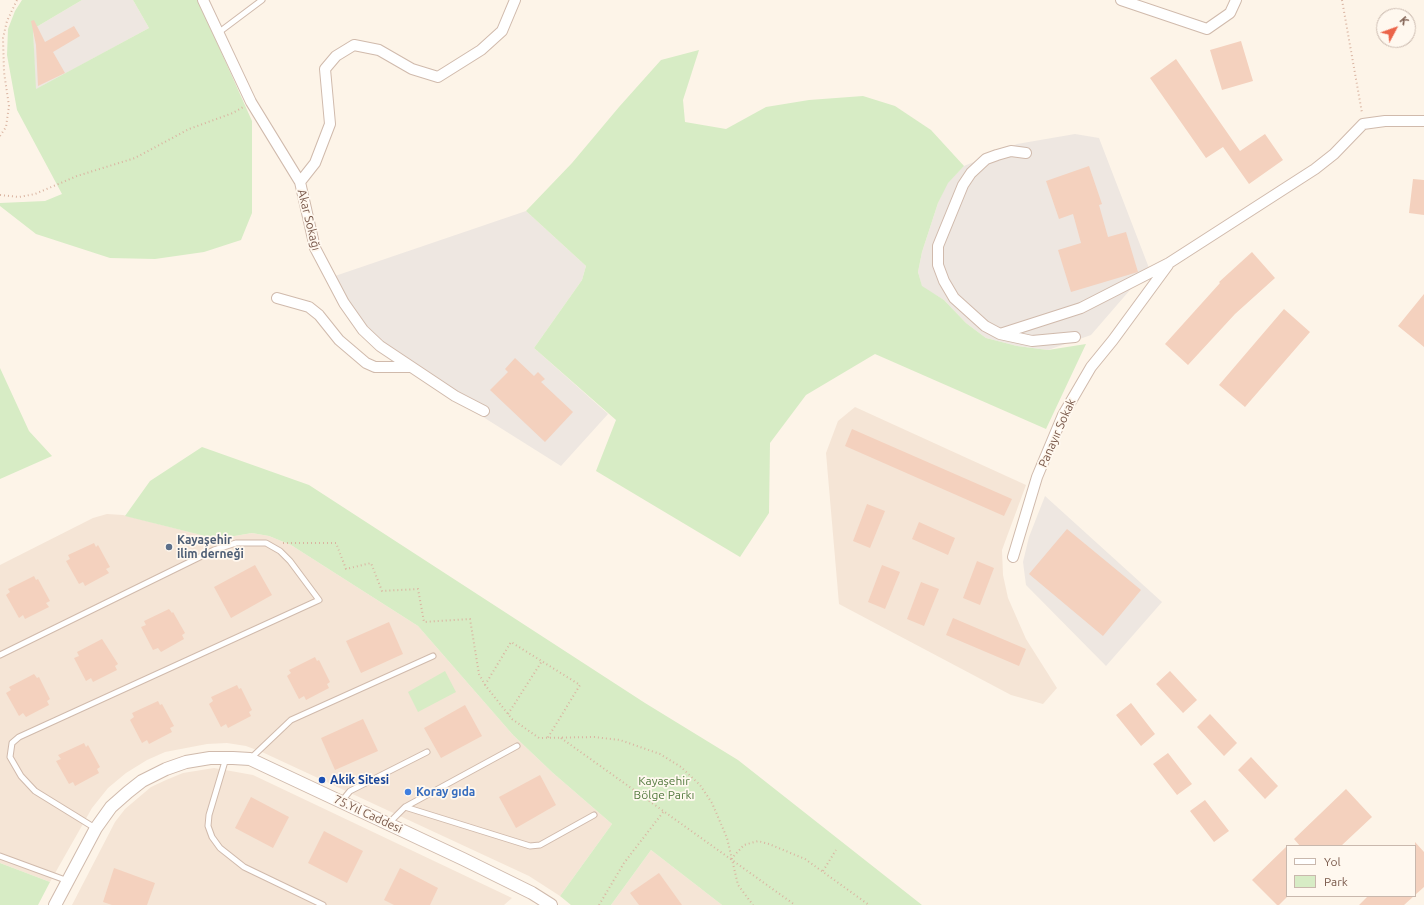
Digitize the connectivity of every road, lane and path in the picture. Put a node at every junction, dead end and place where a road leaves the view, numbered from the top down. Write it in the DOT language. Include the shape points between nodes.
graph roads {
  1 [pos="17,0"];
  2 [pos="203,0"];
  3 [pos="262,0"];
  4 [pos="515,0"];
  5 [pos="1121,0"];
  6 [pos="1236,0"];
  7 [pos="1342,0"];
  8 [pos="218,33"];
  9 [pos="251,102"];
  10 [pos="1424,121"];
  11 [pos="1363,124"];
  12 [pos="0,136"];
  13 [pos="1026,153"];
  14 [pos="300,182"];
  15 [pos="0,195"];
  16 [pos="1169,263"];
  17 [pos="277,298"];
  18 [pos="1000,334"];
  19 [pos="1075,337"];
  20 [pos="410,367"];
  21 [pos="484,411"];
  22 [pos="266,543"];
  23 [pos="1013,557"];
  24 [pos="0,655"];
  25 [pos="433,656"];
  26 [pos="542,661"];
  27 [pos="485,685"];
  28 [pos="508,714"];
  29 [pos="562,738"];
  30 [pos="547,739"];
  31 [pos="517,746"];
  32 [pos="427,752"];
  33 [pos="226,758"];
  34 [pos="250,759"];
  35 [pos="341,802"];
  36 [pos="405,807"];
  37 [pos="664,811"];
  38 [pos="594,815"];
  39 [pos="388,824"];
  40 [pos="96,828"];
  41 [pos="836,850"];
  42 [pos="0,856"];
  43 [pos="731,859"];
  44 [pos="823,871"];
  45 [pos="68,881"];
  46 [pos="55,905"];
  47 [pos="323,905"];
  48 [pos="551,905"];
  49 [pos="599,905"];
  50 [pos="753,905"];
  51 [pos="795,905"];
  52 [pos="869,905"];
  1 -- 12 [label="path" via="7,21 3,38 9,106 6,127"];
  2 -- 8 [label="street, Akar Sokağı"];
  3 -- 8 [label="lane"];
  4 -- 14 [label="street" via="502,31 481,50 438,77 412,69 379,50 354,45 336,56 326,69 330,124 315,163"];
  5 -- 6 [label="street" via="1207,28 1230,13"];
  7 -- 11 [label="path"];
  8 -- 9 [label="street, Akar Sokağı"];
  9 -- 14 [label="street, Akar Sokağı"];
  9 -- 15 [label="path" via="233,113 189,129 136,158 77,176 35,194 19,197"];
  10 -- 11 [label="street"];
  11 -- 16 [label="street" via="1334,154 1315,169"];
  13 -- 18 [label="street" via="1011,151 986,159 971,173 963,185 938,246 938,265 954,298 985,326"];
  14 -- 20 [label="street, Akar Sokağı" via="315,248 344,303 363,330 380,346"];
  16 -- 18 [label="street" via="1081,308"];
  16 -- 23 [label="street, Panayır Sokak" via="1091,367 1063,415 1037,477"];
  17 -- 20 [label="street" via="309,307 319,315 339,340 366,363 375,367"];
  18 -- 19 [label="street" via="1032,341"];
  20 -- 21 [label="street, Akar Sokağı"];
  22 -- 24 [label="lane" via="236,543 214,550"];
  22 -- 27 [label="path" via="336,543 346,569 371,563 382,592 418,589 424,622 470,619 479,674"];
  22 -- 40 [label="lane" via="290,561 319,600 19,737 12,743 10,757 21,776 35,791"];
  25 -- 34 [label="lane" via="291,720"];
  26 -- 27 [label="path" via="511,642"];
  26 -- 28 [label="path"];
  26 -- 30 [label="path" via="580,686"];
  27 -- 28 [label="path"];
  28 -- 30 [label="path" via="527,732"];
  29 -- 30 [label="path"];
  29 -- 37 [label="path"];
  29 -- 43 [label="path" via="594,737 620,740 660,754 681,767 700,785 712,803 725,833"];
  31 -- 36 [label="lane"];
  32 -- 35 [label="lane" via="350,791"];
  33 -- 34 [label="street, 75.Yıl Caddesi"];
  33 -- 40 [label="street, 75.Yıl Caddesi" via="186,762 142,781 111,807"];
  33 -- 47 [label="lane" via="209,815 208,826 212,837 225,853 244,867"];
  34 -- 35 [label="street, 75.Yıl Caddesi"];
  35 -- 39 [label="street, 75.Yıl Caddesi"];
  36 -- 38 [label="lane" via="530,846 540,845"];
  36 -- 39 [label="lane"];
  37 -- 43 [label="path"];
  37 -- 49 [label="path" via="624,863"];
  39 -- 48 [label="street, 75.Yıl Caddesi" via="518,886"];
  40 -- 45 [label="street, 75.Yıl Caddesi"];
  41 -- 44 [label="path"];
  42 -- 45 [label="lane"];
  43 -- 44 [label="path" via="744,845 758,841 805,859"];
  43 -- 50 [label="path" via="738,886"];
  43 -- 51 [label="path"];
  44 -- 52 [label="path"];
  45 -- 46 [label="street, 75.Yıl Caddesi"];
}
